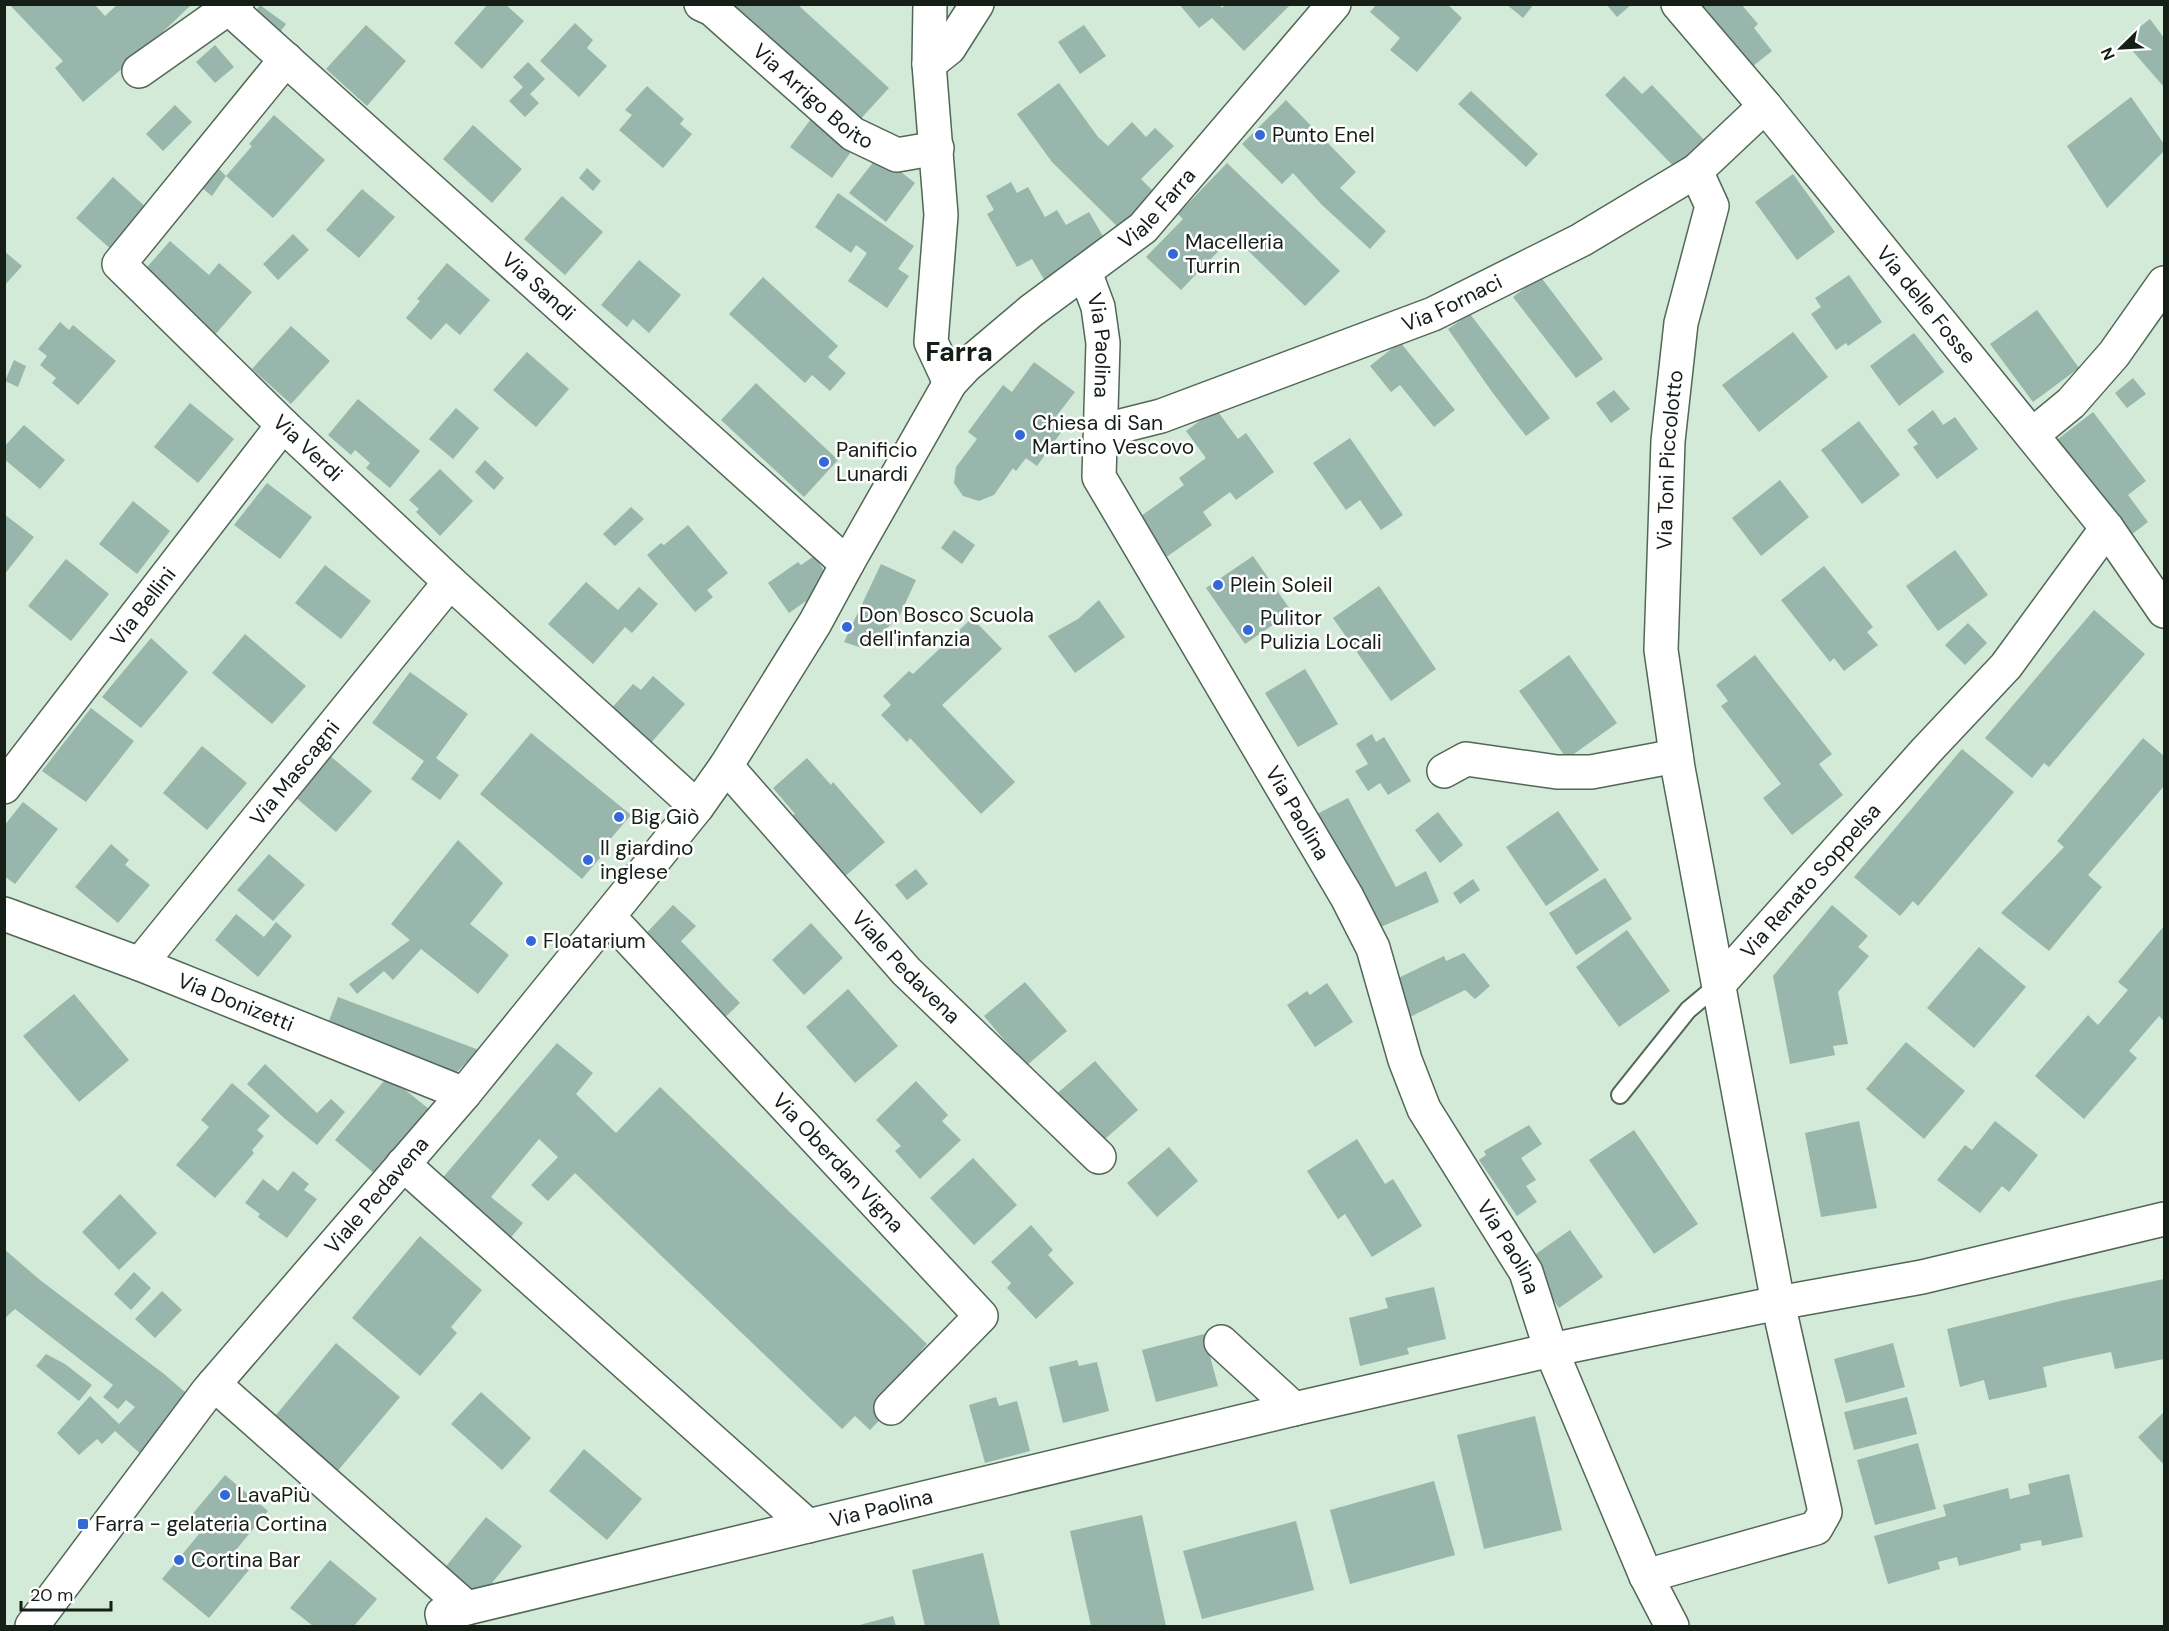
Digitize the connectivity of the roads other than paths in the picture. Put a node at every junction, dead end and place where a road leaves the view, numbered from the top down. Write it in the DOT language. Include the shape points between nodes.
graph roads {
  1 [pos="701,4"];
  2 [pos="930,4"];
  3 [pos="977,4"];
  4 [pos="1334,4"];
  5 [pos="1678,4"];
  6 [pos="234,6"];
  7 [pos="286,59"];
  8 [pos="929,64"];
  9 [pos="139,71"];
  10 [pos="1765,106"];
  11 [pos="936,148"];
  12 [pos="1696,171"];
  13 [pos="1085,272"];
  14 [pos="2164,283"];
  15 [pos="950,383"];
  16 [pos="283,425"];
  17 [pos="1101,431"];
  18 [pos="2032,435"];
  19 [pos="2107,528"];
  20 [pos="847,564"];
  21 [pos="450,582"];
  22 [pos="2164,611"];
  23 [pos="1676,756"];
  24 [pos="726,766"];
  25 [pos="1444,771"];
  26 [pos="4,787"];
  27 [pos="697,807"];
  28 [pos="4,914"];
  29 [pos="609,916"];
  30 [pos="140,964"];
  31 [pos="1719,984"];
  32 [pos="464,1094"];
  33 [pos="1620,1095"];
  34 [pos="1099,1157"];
  35 [pos="404,1164"];
  36 [pos="2164,1220"];
  37 [pos="1778,1303"];
  38 [pos="1221,1342"];
  39 [pos="1551,1350"];
  40 [pos="214,1384"];
  41 [pos="891,1408"];
  42 [pos="1294,1409"];
  43 [pos="808,1526"];
  44 [pos="1646,1576"];
  45 [pos="456,1617"];
  46 [pos="32,1626"];
  47 [pos="1672,1626"];
  1 -- 11 [label="street, Via Arrigo Boito" via="712,9 853,134 897,155"];
  2 -- 8 [label="street"];
  3 -- 8 [label="street" via="949,48"];
  4 -- 13 [label="street, Viale Farra" via="1143,228"];
  5 -- 10 [label="street, Via delle Fosse"];
  6 -- 7 [label="street, Via Sandi"];
  6 -- 9 [label="street"];
  7 -- 16 [label="street, Via Verdi" via="119,264"];
  7 -- 20 [label="street, Via Sandi"];
  8 -- 11 [label="street"];
  10 -- 12 [label="street, Via Fornaci"];
  10 -- 18 [label="street, Via delle Fosse"];
  11 -- 15 [label="street" via="942,215 931,342"];
  12 -- 17 [label="street, Via Fornaci" via="1581,240 1433,314 1161,416"];
  12 -- 23 [label="street, Via Toni Piccolotto" via="1712,206 1681,323 1668,441 1661,651"];
  13 -- 15 [label="street, Viale Farra" via="1009,328"];
  13 -- 17 [label="street, Via Paolina" via="1098,308 1103,343"];
  14 -- 18 [label="street" via="2114,354 2071,403"];
  15 -- 20 [label="street, Viale Pedavena"];
  16 -- 21 [label="street, Via Verdi"];
  16 -- 26 [label="street, Via Bellini"];
  17 -- 39 [label="street, Via Paolina" via="1099,477 1347,897 1373,948 1405,1060 1424,1109 1526,1272"];
  18 -- 19 [label="street, Via delle Fosse"];
  19 -- 22 [label="street, Via delle Fosse"];
  19 -- 31 [label="street, Via Renato Soppelsa" via="2006,666"];
  20 -- 24 [label="street, Viale Pedavena"];
  21 -- 27 [label="street, Via Verdi"];
  21 -- 30 [label="street, Via Mascagni"];
  23 -- 25 [label="street" via="1591,772 1557,772 1467,759"];
  23 -- 31 [label="street, Via Toni Piccolotto"];
  24 -- 27 [label="street, Viale Pedavena"];
  24 -- 34 [label="street, Viale Pedavena" via="906,970"];
  27 -- 29 [label="street, Viale Pedavena"];
  28 -- 30 [label="street, Via Donizetti"];
  29 -- 32 [label="street, Viale Pedavena"];
  29 -- 41 [label="street, Via Oberdan Vigna" via="981,1316"];
  30 -- 32 [label="street, Via Donizetti"];
  31 -- 33 [label="lane" via="1688,1011"];
  31 -- 37 [label="street"];
  32 -- 35 [label="street, Viale Pedavena"];
  35 -- 40 [label="street, Viale Pedavena"];
  35 -- 43 [label="street"];
  36 -- 37 [label="street" via="1922,1277"];
  37 -- 39 [label="street"];
  37 -- 44 [label="street" via="1825,1512 1816,1528"];
  38 -- 42 [label="street"];
  39 -- 42 [label="street, Via Paolina"];
  39 -- 44 [label="street, Via Paolina"];
  40 -- 45 [label="street, Via Paolina" via="401,1551"];
  40 -- 46 [label="street, Viale Pedavena"];
  42 -- 43 [label="street, Via Paolina"];
  43 -- 45 [label="street, Via Paolina"];
  44 -- 47 [label="street, Via Paolina"];
}
